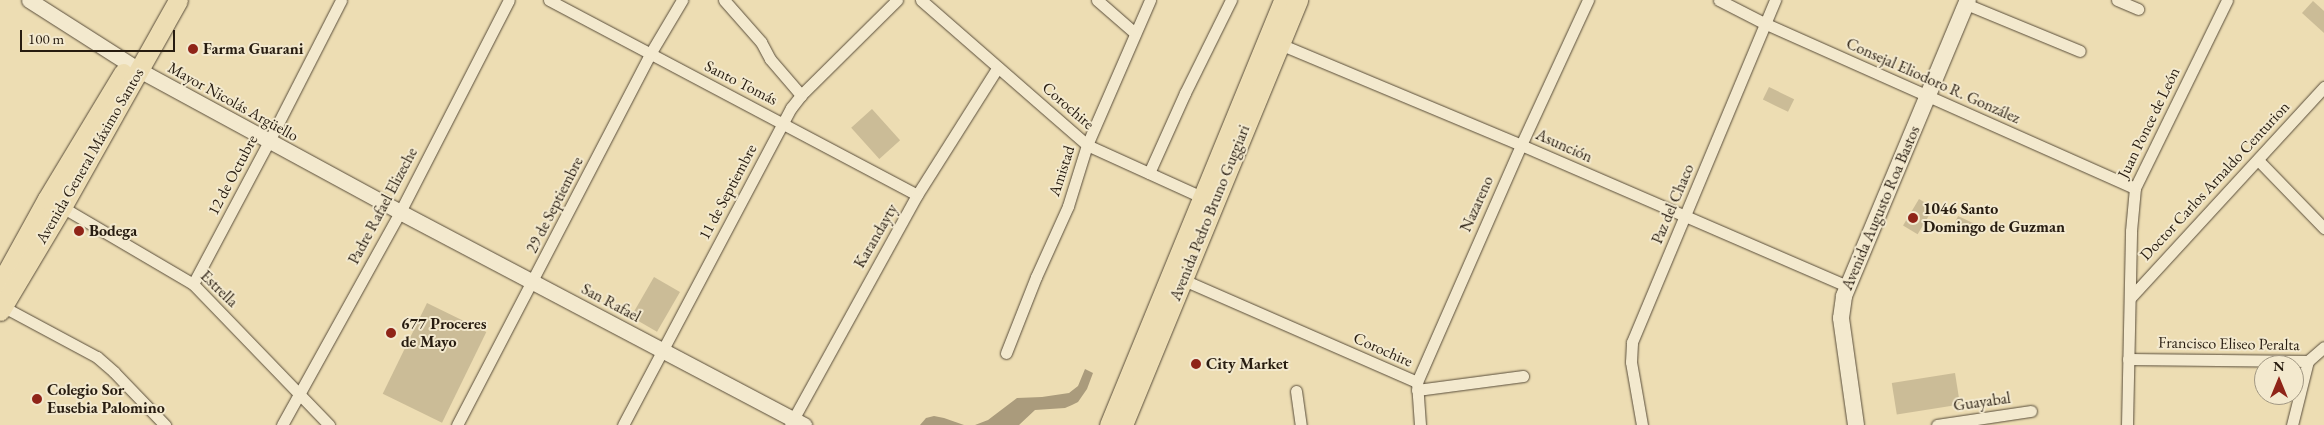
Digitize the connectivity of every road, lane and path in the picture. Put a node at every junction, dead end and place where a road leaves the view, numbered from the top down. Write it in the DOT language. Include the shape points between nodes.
graph roads {
  1 [pos="28,0"];
  2 [pos="164,0"];
  3 [pos="178,0"];
  4 [pos="341,0"];
  5 [pos="509,0"];
  6 [pos="550,0"];
  7 [pos="682,0"];
  8 [pos="724,0"];
  9 [pos="898,0"];
  10 [pos="921,0"];
  11 [pos="1098,0"];
  12 [pos="1150,0"];
  13 [pos="1231,0"];
  14 [pos="1283,0"];
  15 [pos="1298,0"];
  16 [pos="1588,0"];
  17 [pos="1720,0"];
  18 [pos="1775,0"];
  19 [pos="2117,0"];
  20 [pos="2227,0"];
  21 [pos="1967,2"];
  22 [pos="2138,9"];
  23 [pos="1764,24"];
  24 [pos="1135,33"];
  25 [pos="1273,41"];
  26 [pos="2080,51"];
  27 [pos="650,54"];
  28 [pos="134,67"];
  29 [pos="998,67"];
  30 [pos="2324,87"];
  31 [pos="801,95"];
  32 [pos="1927,96"];
  33 [pos="782,122"];
  34 [pos="269,141"];
  35 [pos="1521,144"];
  36 [pos="1087,145"];
  37 [pos="2258,160"];
  38 [pos="1149,174"];
  39 [pos="2135,188"];
  40 [pos="918,195"];
  41 [pos="1208,200"];
  42 [pos="62,208"];
  43 [pos="400,212"];
  44 [pos="1686,218"];
  45 [pos="2324,228"];
  46 [pos="1177,277"];
  47 [pos="534,281"];
  48 [pos="193,284"];
  49 [pos="1847,286"];
  50 [pos="2,297"];
  51 [pos="2130,298"];
  52 [pos="2324,347"];
  53 [pos="663,351"];
  54 [pos="1006,352"];
  55 [pos="2128,359"];
  56 [pos="2308,361"];
  57 [pos="1523,376"];
  58 [pos="1417,386"];
  59 [pos="1296,391"];
  60 [pos="299,394"];
  61 [pos="2031,411"];
  62 [pos="796,423"];
  63 [pos="166,425"];
  64 [pos="282,425"];
  65 [pos="329,425"];
  66 [pos="457,425"];
  67 [pos="622,425"];
  68 [pos="1109,425"];
  69 [pos="1123,425"];
  70 [pos="1301,425"];
  71 [pos="1420,425"];
  72 [pos="1642,425"];
  73 [pos="1856,425"];
  74 [pos="1937,425"];
  75 [pos="2127,425"];
  76 [pos="2292,425"];
  1 -- 28 [label="street, Mayor Nicolás Argüello"];
  2 -- 28 [label="main road, Avenida General Máximo Santos"];
  3 -- 28 [label="main road, Avenida General Máximo Santos"];
  4 -- 34 [label="street, 12 de Octubre"];
  5 -- 43 [label="street, Padre Rafael Elizeche"];
  6 -- 27 [label="street, Santo Tomás"];
  7 -- 27 [label="street, 29 de Septiembre"];
  8 -- 31 [label="street"];
  9 -- 31 [label="street, 11 de Septiembre"];
  10 -- 29 [label="street, Corochire"];
  11 -- 24 [label="street"];
  12 -- 24 [label="street, Amistad"];
  13 -- 38 [label="street" via="1181,100"];
  14 -- 25 [label="main road, Avenida Pedro Bruno Guggiari"];
  15 -- 25 [label="main road, Avenida Pedro Bruno Guggiari"];
  16 -- 35 [label="street, Nazareno"];
  17 -- 23 [label="street, Consejal Eliodoro R. González"];
  18 -- 23 [label="street, Paz del Chaco"];
  19 -- 22 [label="street"];
  20 -- 39 [label="street, Juan Ponce de León"];
  21 -- 26 [label="street"];
  21 -- 32 [label="main road, Avenida Augusto Roa Bastos"];
  23 -- 32 [label="street, Consejal Eliodoro R. González"];
  23 -- 44 [label="street, Paz del Chaco"];
  24 -- 36 [label="street, Amistad"];
  25 -- 35 [label="street, Asunción"];
  25 -- 41 [label="main road, Avenida Pedro Bruno Guggiari"];
  27 -- 33 [label="street, Santo Tomás"];
  27 -- 47 [label="street, 29 de Septiembre"];
  28 -- 34 [label="street, Mayor Nicolás Argüello"];
  28 -- 42 [label="main road, Avenida General Máximo Santos"];
  28 -- 50 [label="main road, Avenida General Máximo Santos" via="47,199"];
  29 -- 36 [label="street, Corochire"];
  29 -- 40 [label="street, Karandayty"];
  30 -- 37 [label="street, Doctor Carlos Arnaldo Centurion"];
  31 -- 33 [label="street, 11 de Septiembre"];
  32 -- 39 [label="street, Consejal Eliodoro R. González"];
  32 -- 49 [label="main road, Avenida Augusto Roa Bastos"];
  33 -- 40 [label="street, Santo Tomás"];
  33 -- 53 [label="street, 11 de Septiembre"];
  34 -- 43 [label="street, Mayor Nicolás Argüello"];
  34 -- 48 [label="street, 12 de Octubre"];
  35 -- 44 [label="street, Asunción"];
  35 -- 58 [label="street, Nazareno"];
  36 -- 38 [label="street, Corochire"];
  36 -- 54 [label="street, Amistad" via="1068,206"];
  37 -- 45 [label="street"];
  37 -- 51 [label="street, Doctor Carlos Arnaldo Centurion"];
  38 -- 41 [label="street, Corochire"];
  39 -- 51 [label="street, Juan Ponce de León"];
  40 -- 62 [label="street, Karandayty"];
  41 -- 46 [label="main road, Avenida Pedro Bruno Guggiari"];
  42 -- 48 [label="street, Estrella"];
  42 -- 50 [label="main road, Avenida General Máximo Santos"];
  43 -- 47 [label="street, San Rafael"];
  43 -- 60 [label="street, Padre Rafael Elizeche"];
  44 -- 49 [label="street, Asunción"];
  44 -- 72 [label="street, Paz del Chaco" via="1632,342 1631,362"];
  46 -- 58 [label="street, Corochire"];
  46 -- 68 [label="main road, Avenida Pedro Bruno Guggiari"];
  46 -- 69 [label="main road, Avenida Pedro Bruno Guggiari"];
  47 -- 53 [label="street, San Rafael"];
  47 -- 66 [label="street, 29 de Septiembre"];
  48 -- 60 [label="street, Estrella"];
  49 -- 73 [label="main road, Avenida Augusto Roa Bastos" via="1841,318"];
  50 -- 63 [label="street" via="97,358"];
  51 -- 55 [label="street, Juan Ponce de León"];
  52 -- 56 [label="street, Francisco Eliseo Peralta"];
  53 -- 62 [label="street, San Rafael"];
  53 -- 67 [label="street, 11 de Septiembre"];
  55 -- 56 [label="street, Francisco Eliseo Peralta"];
  55 -- 75 [label="street, Juan Ponce de León"];
  56 -- 76 [label="street"];
  57 -- 58 [label="street"];
  58 -- 71 [label="street, Nazareno"];
  59 -- 70 [label="street"];
  60 -- 64 [label="street, Padre Rafael Elizeche"];
  60 -- 65 [label="street, Estrella"];
  61 -- 74 [label="street, Guayabal"];
}
